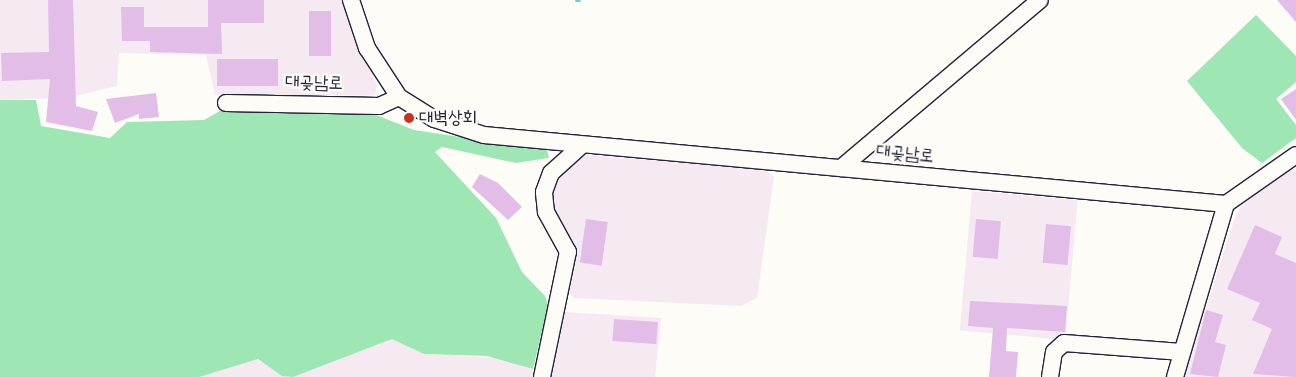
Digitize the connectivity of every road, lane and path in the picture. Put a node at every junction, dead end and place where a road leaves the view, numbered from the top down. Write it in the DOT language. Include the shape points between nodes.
graph roads {
  1 [pos="351,0"];
  2 [pos="1040,0"];
  3 [pos="399,97"];
  4 [pos="226,103"];
  5 [pos="580,147"];
  6 [pos="1296,155"];
  7 [pos="841,168"];
  8 [pos="1226,204"];
  9 [pos="1182,352"];
  10 [pos="542,377"];
  11 [pos="1050,377"];
  12 [pos="1175,377"];
  1 -- 3 [label="street, 대곶남로" via="367,48"];
  2 -- 7 [label="street"];
  3 -- 4 [label="street, 대곶남로" via="379,106"];
  3 -- 5 [label="street, 대곶남로" via="453,127"];
  5 -- 7 [label="street, 대곶남로"];
  5 -- 10 [label="street" via="551,173 544,192 546,212 568,252"];
  6 -- 8 [label="street"];
  7 -- 8 [label="street, 대곶남로"];
  8 -- 9 [label="street"];
  9 -- 11 [label="street" via="1064,343 1054,352"];
  9 -- 12 [label="street"];
}
